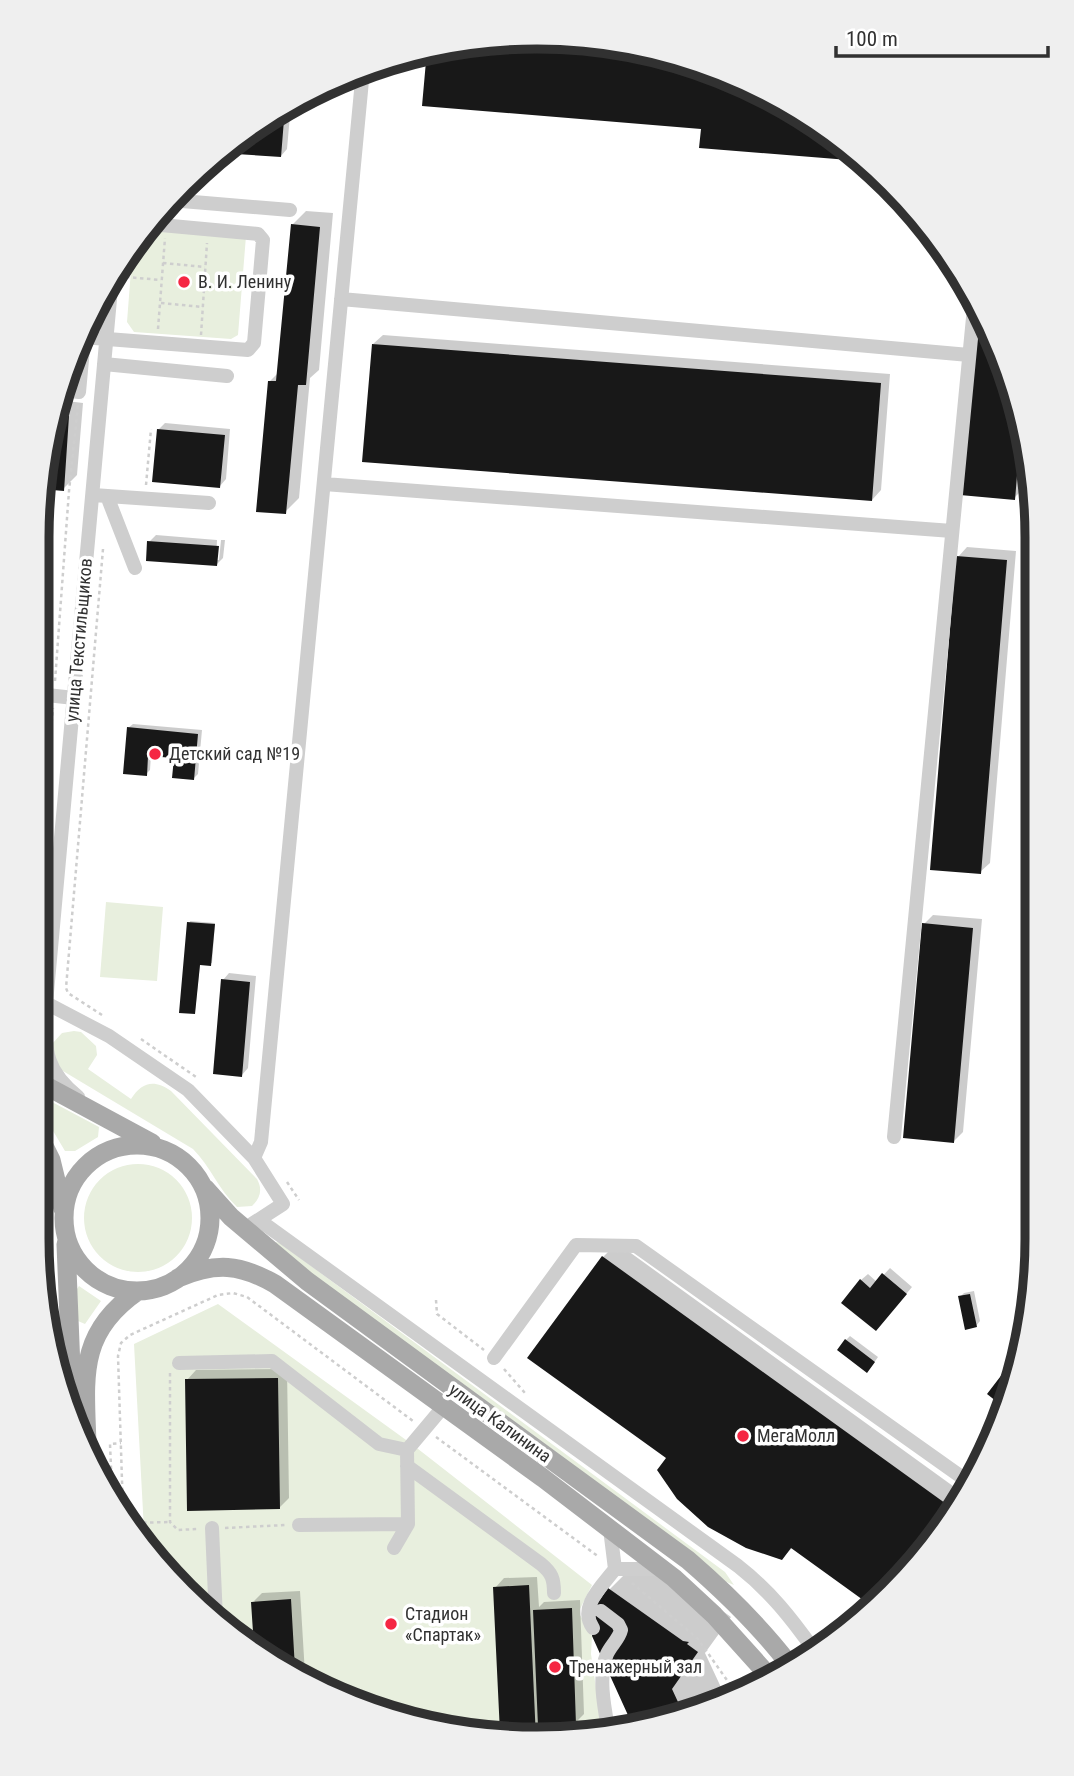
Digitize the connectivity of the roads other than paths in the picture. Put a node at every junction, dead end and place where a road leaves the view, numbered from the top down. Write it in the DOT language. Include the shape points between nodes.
graph roads {
  1 [pos="362,82"];
  2 [pos="183,201"];
  3 [pos="290,210"];
  4 [pos="162,225"];
  5 [pos="341,299"];
  6 [pos="110,300"];
  7 [pos="973,318"];
  8 [pos="91,338"];
  9 [pos="107,340"];
  10 [pos="970,355"];
  11 [pos="81,364"];
  12 [pos="104,364"];
  13 [pos="227,376"];
  14 [pos="72,391"];
  15 [pos="324,484"];
  16 [pos="100,496"];
  17 [pos="209,503"];
  18 [pos="952,531"];
  19 [pos="135,568"];
  20 [pos="49,695"];
  21 [pos="74,698"];
  22 [pos="49,970"];
  23 [pos="49,1005"];
  24 [pos="49,1062"];
  25 [pos="49,1087"];
  26 [pos="99,1114"];
  27 [pos="894,1137"];
  28 [pos="159,1147"];
  29 [pos="49,1156"];
  30 [pos="254,1158"];
  31 [pos="205,1188"];
  32 [pos="64,1210"];
  33 [pos="252,1224"];
  34 [pos="66,1243"];
  35 [pos="178,1278"];
  36 [pos="138,1292"];
  37 [pos="61,1338"];
  38 [pos="494,1358"];
  39 [pos="179,1363"];
  40 [pos="444,1406"];
  41 [pos="87,1428"];
  42 [pos="407,1450"];
  43 [pos="407,1466"];
  44 [pos="963,1478"];
  45 [pos="408,1524"];
  46 [pos="299,1525"];
  47 [pos="212,1528"];
  48 [pos="610,1530"];
  49 [pos="394,1548"];
  50 [pos="611,1566"];
  51 [pos="661,1569"];
  52 [pos="554,1593"];
  53 [pos="215,1606"];
  54 [pos="601,1611"];
  55 [pos="593,1628"];
  56 [pos="809,1644"];
  57 [pos="785,1659"];
  58 [pos="764,1671"];
  59 [pos="607,1722"];
  1 -- 5 [label="street"];
  2 -- 3 [label="street"];
  4 -- 9 [label="street" via="258,234 263,240 254,343 248,350"];
  5 -- 10 [label="street"];
  5 -- 15 [label="street"];
  6 -- 9 [label="street, улица Текстильщиков"];
  7 -- 10 [label="street"];
  8 -- 9 [label="street"];
  9 -- 12 [label="street, улица Текстильщиков"];
  10 -- 18 [label="street"];
  11 -- 14 [label="street" via="79,391"];
  12 -- 13 [label="street"];
  12 -- 16 [label="street, улица Текстильщиков"];
  15 -- 18 [label="street"];
  15 -- 30 [label="street" via="261,1142"];
  16 -- 17 [label="street"];
  16 -- 19 [label="street"];
  16 -- 21 [label="street, улица Текстильщиков"];
  18 -- 27 [label="street"];
  20 -- 21 [label="street"];
  21 -- 22 [label="street, улица Текстильщиков"];
  23 -- 30 [label="street" via="110,1036 188,1090"];
  24 -- 26 [label="street, улица Текстильщиков" via="68,1089"];
  25 -- 26 [label="main road"];
  26 -- 28 [label="main road"];
  28 -- 31 [label="main road" via="188,1164"];
  28 -- 32 [label="main road" via="120,1146 89,1162 69,1192"];
  29 -- 32 [label="main road"];
  30 -- 33 [label="street" via="283,1203"];
  31 -- 33 [label="main road, улица Калинина"];
  31 -- 35 [label="main road" via="209,1233 194,1264"];
  32 -- 34 [label="main road"];
  33 -- 56 [label="street" via="738,1566 771,1595"];
  33 -- 57 [label="main road, улица Калинина" via="307,1281 688,1560 761,1628"];
  34 -- 36 [label="main road" via="74,1258 102,1282"];
  34 -- 37 [label="main road"];
  35 -- 36 [label="main road"];
  35 -- 40 [label="main road, улица Калинина" via="214,1267 253,1271"];
  36 -- 41 [label="main road" via="107,1317 92,1345 87,1368"];
  38 -- 44 [label="street" via="576,1245 636,1245"];
  39 -- 42 [label="street" via="272,1361 379,1444"];
  40 -- 42 [label="street"];
  40 -- 48 [label="main road, улица Калинина"];
  42 -- 43 [label="street"];
  43 -- 45 [label="street"];
  43 -- 52 [label="street" via="551,1572"];
  45 -- 46 [label="street"];
  45 -- 49 [label="street"];
  47 -- 53 [label="street"];
  48 -- 50 [label="street"];
  48 -- 51 [label="main road, улица Калинина"];
  50 -- 51 [label="street"];
  50 -- 55 [label="street" via="588,1608"];
  51 -- 58 [label="main road, улица Калинина" via="714,1615"];
  54 -- 59 [label="street" via="621,1630 605,1664"];
}
